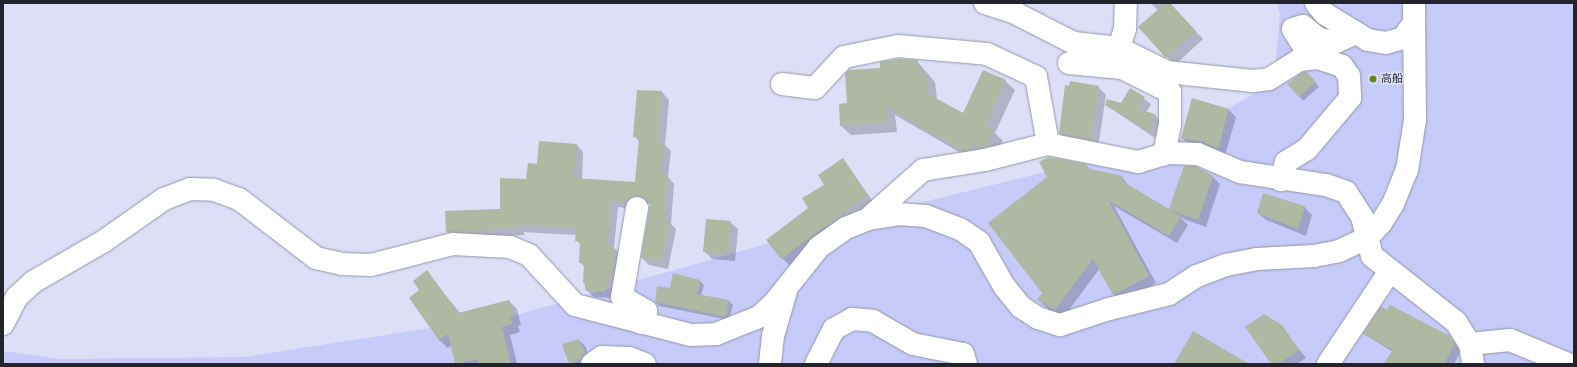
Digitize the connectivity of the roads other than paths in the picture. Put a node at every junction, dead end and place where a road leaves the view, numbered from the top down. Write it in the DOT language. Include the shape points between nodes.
graph roads {
  1 [pos="985,3"];
  2 [pos="1126,3"];
  3 [pos="1316,3"];
  4 [pos="1414,13"];
  5 [pos="1356,34"];
  6 [pos="1386,43"];
  7 [pos="1119,48"];
  8 [pos="1311,58"];
  9 [pos="1414,58"];
  10 [pos="1069,63"];
  11 [pos="782,84"];
  12 [pos="1048,144"];
  13 [pos="1164,154"];
  14 [pos="1280,180"];
  15 [pos="637,208"];
  16 [pos="868,219"];
  17 [pos="1367,238"];
  18 [pos="1390,271"];
  19 [pos="787,286"];
  20 [pos="641,323"];
  21 [pos="3,324"];
  22 [pos="1472,354"];
  23 [pos="592,364"];
  24 [pos="645,364"];
  25 [pos="770,364"];
  26 [pos="816,364"];
  27 [pos="966,364"];
  28 [pos="1328,364"];
  29 [pos="1568,364"];
  1 -- 7 [label="street" via="1015,13 1074,43"];
  2 -- 7 [label="street" via="1125,28"];
  3 -- 5 [label="street" via="1325,14"];
  4 -- 6 [label="street" via="1403,38"];
  4 -- 9 [label="street"];
  5 -- 6 [label="street" via="1368,40"];
  5 -- 8 [label="street" via="1336,42 1319,40 1303,26 1293,29"];
  6 -- 9 [label="street"];
  7 -- 8 [label="street" via="1167,72 1233,80 1269,79 1299,60"];
  8 -- 14 [label="street" via="1342,66 1349,76 1350,98 1308,149 1286,162"];
  9 -- 17 [label="street" via="1415,120 1407,170 1393,204 1381,223"];
  10 -- 13 [label="street" via="1122,68 1170,92 1170,124"];
  11 -- 12 [label="street" via="815,88 844,57 898,46 988,54 1036,77"];
  12 -- 13 [label="street" via="1138,162"];
  12 -- 16 [label="street" via="984,160 924,170"];
  13 -- 14 [label="street" via="1198,154 1240,172"];
  14 -- 17 [label="street" via="1326,185 1346,192 1362,216"];
  15 -- 20 [label="street" via="622,296 646,311"];
  16 -- 17 [label="street" via="903,213 926,216 960,229 979,242 1004,286 1021,307 1038,318 1060,325 1169,294 1197,276 1226,265 1256,259 1314,256 1339,251"];
  16 -- 19 [label="street" via="846,228 819,247"];
  17 -- 18 [label="street" via="1372,256"];
  18 -- 22 [label="street" via="1456,322"];
  18 -- 28 [label="street"];
  19 -- 20 [label="street" via="759,317 716,334 691,335"];
  19 -- 25 [label="street" via="773,336"];
  20 -- 21 [label="street" via="575,305 530,255 510,247 453,244 370,265 342,264 316,258 239,199 214,190 190,189 164,199 104,241 33,282 17,297"];
  22 -- 29 [label="street" via="1510,340"];
  23 -- 24 [label="street" via="602,357 629,358"];
  26 -- 27 [label="street" via="834,329 852,318 873,321 913,344 963,354"];
}
